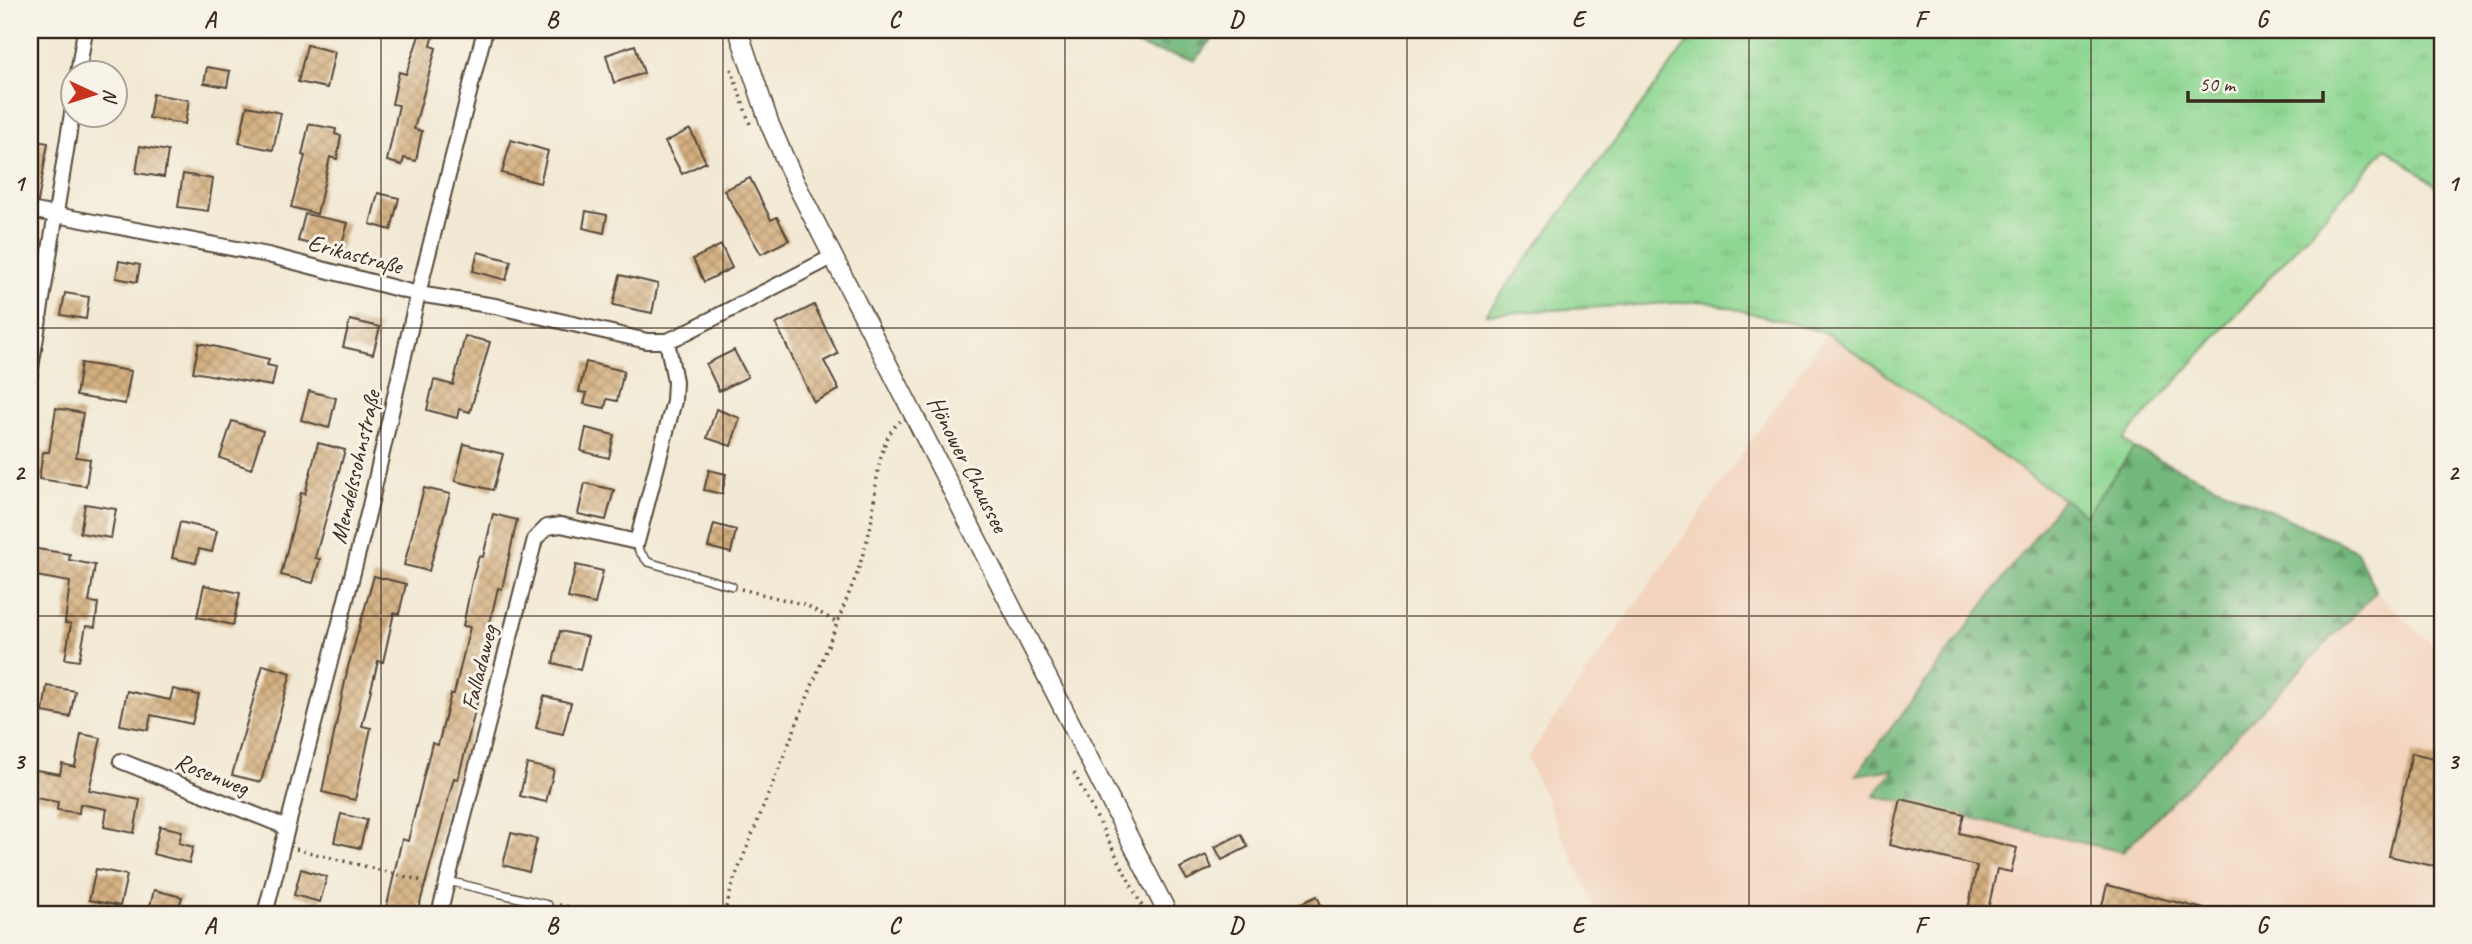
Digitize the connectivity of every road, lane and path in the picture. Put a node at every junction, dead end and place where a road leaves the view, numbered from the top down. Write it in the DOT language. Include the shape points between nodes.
graph roads {
  1 [pos="85,30"];
  2 [pos="485,30"];
  3 [pos="738,30"];
  4 [pos="80,60"];
  5 [pos="69,130"];
  6 [pos="30,210"];
  7 [pos="56,215"];
  8 [pos="834,256"];
  9 [pos="418,294"];
  10 [pos="667,341"];
  11 [pos="30,374"];
  12 [pos="915,412"];
  13 [pos="637,542"];
  14 [pos="732,586"];
  15 [pos="839,624"];
  16 [pos="121,761"];
  17 [pos="286,827"];
  18 [pos="282,846"];
  19 [pos="447,884"];
  20 [pos="548,905"];
  21 [pos="265,914"];
  22 [pos="439,914"];
  23 [pos="608,914"];
  24 [pos="723,914"];
  25 [pos="1168,914"];
  1 -- 4 [label="street"];
  2 -- 9 [label="street, Mendelssohnstraße"];
  3 -- 8 [label="street, Hönower Chaussee" via="769,125"];
  5 -- 7 [label="street"];
  6 -- 7 [label="street, Erikastraße"];
  7 -- 9 [label="street, Erikastraße" via="268,255"];
  7 -- 11 [label="street"];
  8 -- 10 [label="street"];
  8 -- 12 [label="street, Hönower Chaussee"];
  9 -- 10 [label="street, Erikastraße" via="495,306 624,338"];
  9 -- 17 [label="street, Mendelssohnstraße" via="369,510"];
  10 -- 13 [label="street" via="674,401"];
  12 -- 15 [label="path" via="897,423 880,462 871,524"];
  12 -- 25 [label="street, Hönower Chaussee"];
  13 -- 14 [label="lane" via="648,562"];
  13 -- 19 [label="street, Falladaweg" via="561,526 547,527 535,539"];
  14 -- 15 [label="path" via="806,606"];
  15 -- 24 [label="path"];
  16 -- 17 [label="street, Rosenweg"];
  17 -- 18 [label="street, Mendelssohnstraße"];
  18 -- 19 [label="path"];
  18 -- 21 [label="street, Mendelssohnstraße"];
  19 -- 20 [label="lane"];
  19 -- 22 [label="street, Falladaweg"];
  20 -- 23 [label="path" via="573,905"];
}
